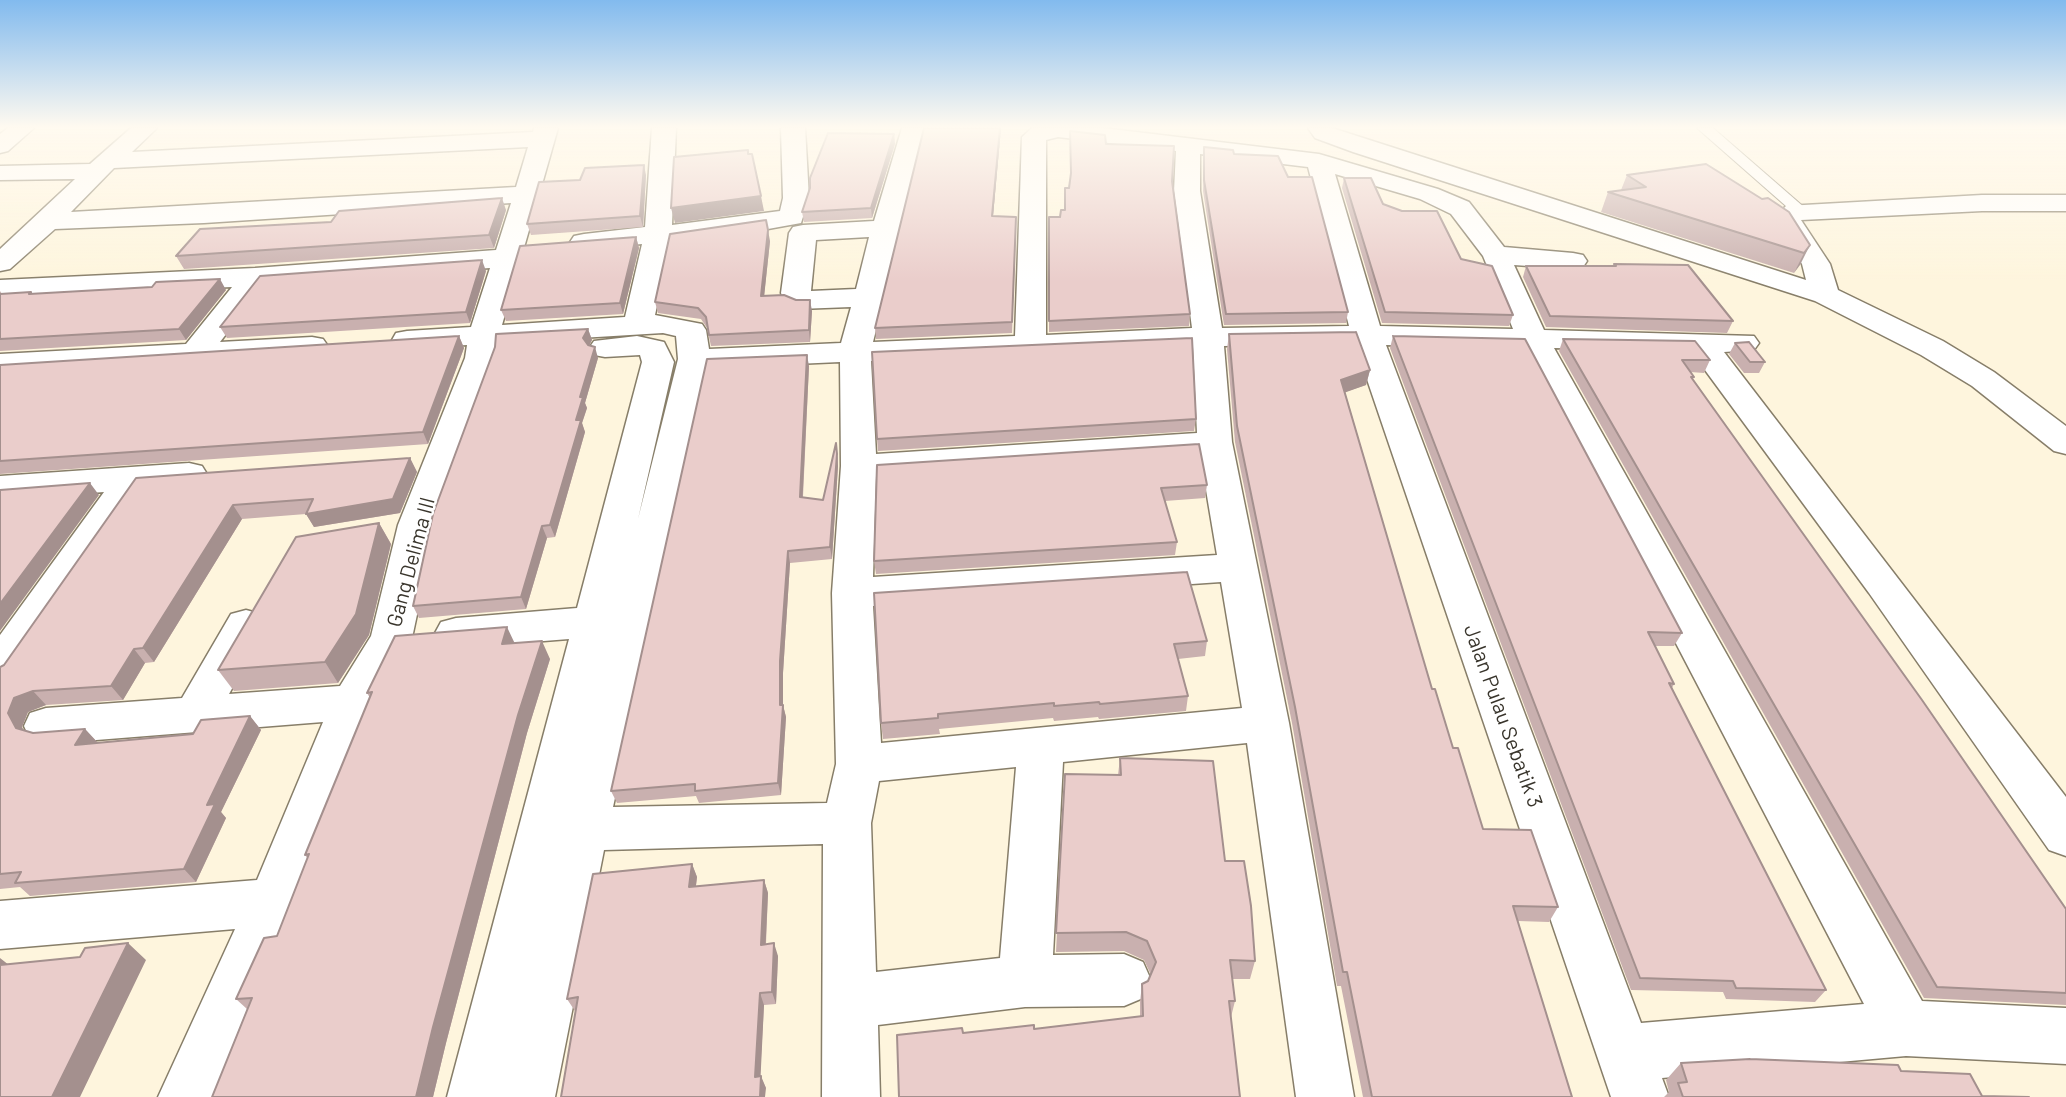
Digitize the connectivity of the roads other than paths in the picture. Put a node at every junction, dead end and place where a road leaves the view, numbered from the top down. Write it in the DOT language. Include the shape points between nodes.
graph roads {
  1 [pos="88,179"];
  2 [pos="531,179"];
  3 [pos="662,179"];
  4 [pos="795,179"];
  5 [pos="899,179"];
  6 [pos="1033,179"];
  7 [pos="1187,179"];
  8 [pos="1326,179"];
  9 [pos="1402,179"];
  10 [pos="1449,179"];
  11 [pos="1763,179"];
  12 [pos="527,194"];
  13 [pos="2066,203"];
  14 [pos="1800,211"];
  15 [pos="48,221"];
  16 [pos="885,228"];
  17 [pos="659,236"];
  18 [pos="530,248"];
  19 [pos="1496,255"];
  20 [pos="1573,261"];
  21 [pos="0,263"];
  22 [pos="255,277"];
  23 [pos="0,289"];
  24 [pos="1825,295"];
  25 [pos="868,297"];
  26 [pos="638,325"];
  27 [pos="1367,335"];
  28 [pos="1208,337"];
  29 [pos="1532,337"];
  30 [pos="1743,343"];
  31 [pos="1702,344"];
  32 [pos="1030,346"];
  33 [pos="482,347"];
  34 [pos="855,351"];
  35 [pos="196,352"];
  36 [pos="356,355"];
  37 [pos="694,359"];
  38 [pos="0,364"];
  39 [pos="0,390"];
  40 [pos="1214,442"];
  41 [pos="2066,443"];
  42 [pos="442,456"];
  43 [pos="402,459"];
  44 [pos="859,466"];
  45 [pos="227,471"];
  46 [pos="133,478"];
  47 [pos="0,488"];
  48 [pos="417,525"];
  49 [pos="378,531"];
  50 [pos="1239,567"];
  51 [pos="852,593"];
  52 [pos="264,594"];
  53 [pos="592,622"];
  54 [pos="391,638"];
  55 [pos="0,667"];
  56 [pos="353,702"];
  57 [pos="195,715"];
  58 [pos="1267,723"];
  59 [pos="46,726"];
  60 [pos="1041,746"];
  61 [pos="859,764"];
  62 [pos="847,823"];
  63 [pos="584,829"];
  64 [pos="2066,835"];
  65 [pos="273,902"];
  66 [pos="0,925"];
  67 [pos="1124,980"];
  68 [pos="1025,981"];
  69 [pos="850,1002"];
  70 [pos="1906,1028"];
  71 [pos="2066,1036"];
  72 [pos="1632,1075"];
  73 [pos="187,1097"];
  74 [pos="476,1097"];
  75 [pos="526,1097"];
  76 [pos="851,1097"];
  77 [pos="1325,1097"];
  1 -- 15 [label="street"];
  2 -- 12 [label="street, Gang Delima III"];
  3 -- 17 [label="street"];
  4 -- 17 [label="street" via="792,217"];
  5 -- 16 [label="street"];
  6 -- 32 [label="street"];
  7 -- 28 [label="street"];
  8 -- 27 [label="street, Jalan Pulau Sebatik 3"];
  9 -- 19 [label="street" via="1450,202"];
  10 -- 24 [label="street"];
  11 -- 14 [label="lane"];
  12 -- 15 [label="street"];
  12 -- 18 [label="street, Gang Delima III"];
  13 -- 14 [label="street"];
  14 -- 24 [label="street" via="1787,218 1816,264"];
  15 -- 21 [label="street"];
  16 -- 25 [label="street"];
  16 -- 25 [label="street" via="803,233 796,281 799,300"];
  17 -- 18 [label="street"];
  17 -- 26 [label="street"];
  18 -- 22 [label="street"];
  18 -- 33 [label="street, Gang Delima III"];
  19 -- 20 [label="street"];
  19 -- 29 [label="street"];
  22 -- 23 [label="street"];
  22 -- 35 [label="street"];
  24 -- 41 [label="street" via="1954,361"];
  25 -- 34 [label="street"];
  26 -- 33 [label="street"];
  26 -- 37 [label="street" via="691,330"];
  27 -- 28 [label="street"];
  27 -- 29 [label="street"];
  27 -- 72 [label="street, Jalan Pulau Sebatik 3"];
  28 -- 32 [label="street"];
  28 -- 40 [label="street"];
  29 -- 31 [label="street"];
  29 -- 70 [label="street"];
  30 -- 31 [label="street"];
  31 -- 64 [label="street"];
  32 -- 34 [label="street"];
  33 -- 36 [label="street"];
  33 -- 42 [label="street, Gang Delima III"];
  33 -- 53 [label="street" via="637,345 653,349 658,362"];
  34 -- 37 [label="street"];
  34 -- 44 [label="street"];
  35 -- 36 [label="street"];
  35 -- 38 [label="street"];
  36 -- 39 [label="street"];
  37 -- 63 [label="street"];
  40 -- 44 [label="street"];
  40 -- 50 [label="street"];
  42 -- 43 [label="street"];
  42 -- 48 [label="street, Gang Delima III"];
  44 -- 51 [label="street"];
  45 -- 46 [label="street"];
  46 -- 47 [label="street"];
  46 -- 55 [label="street"];
  48 -- 49 [label="street"];
  48 -- 54 [label="street, Gang Delima III"];
  50 -- 51 [label="street"];
  50 -- 58 [label="street"];
  51 -- 61 [label="street"];
  52 -- 57 [label="street"];
  53 -- 54 [label="street"];
  53 -- 74 [label="street"];
  54 -- 56 [label="street, Gang Delima III"];
  56 -- 57 [label="street"];
  56 -- 65 [label="street, Gang Delima III"];
  57 -- 59 [label="street"];
  58 -- 60 [label="street"];
  58 -- 77 [label="street"];
  60 -- 61 [label="street"];
  60 -- 68 [label="street"];
  61 -- 62 [label="street"];
  62 -- 63 [label="street"];
  62 -- 69 [label="street"];
  63 -- 75 [label="street"];
  65 -- 66 [label="street"];
  65 -- 73 [label="street, Gang Delima III"];
  67 -- 68 [label="street"];
  68 -- 69 [label="street"];
  69 -- 76 [label="street"];
  70 -- 71 [label="street"];
  70 -- 72 [label="street"];
}
